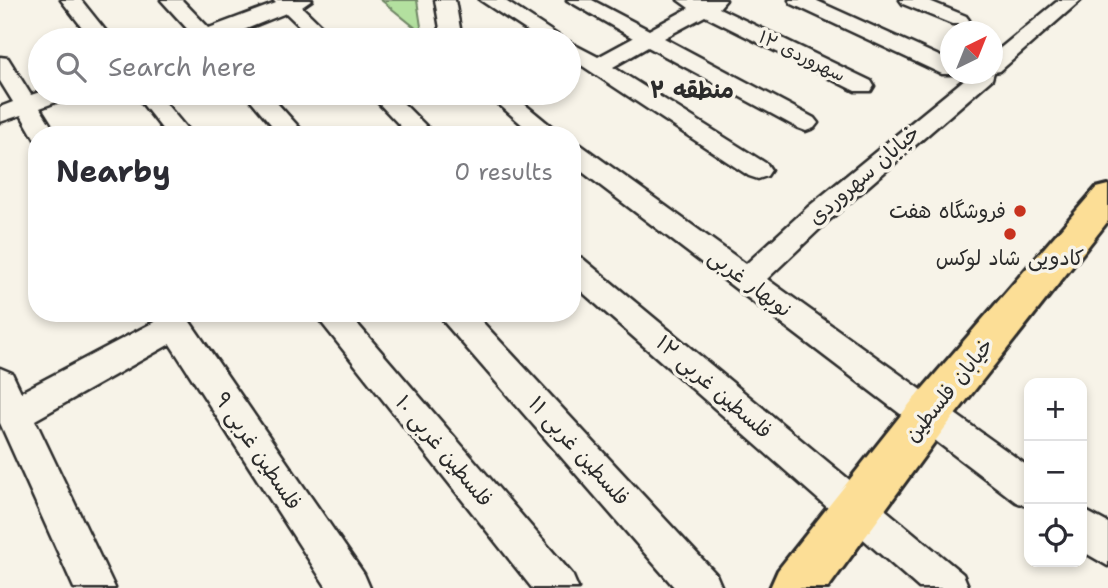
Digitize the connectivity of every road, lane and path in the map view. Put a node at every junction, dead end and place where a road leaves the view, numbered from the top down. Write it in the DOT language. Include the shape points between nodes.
graph roads {
  1 [pos="71,0"];
  2 [pos="171,0"];
  3 [pos="445,0"];
  4 [pos="489,0"];
  5 [pos="577,0"];
  6 [pos="799,0"];
  7 [pos="910,0"];
  8 [pos="1071,0"];
  9 [pos="291,2"];
  10 [pos="703,3"];
  11 [pos="959,20"];
  12 [pos="93,28"];
  13 [pos="194,28"];
  14 [pos="229,28"];
  15 [pos="315,28"];
  16 [pos="450,28"];
  17 [pos="535,28"];
  18 [pos="648,38"];
  19 [pos="1003,53"];
  20 [pos="581,55"];
  21 [pos="0,63"];
  22 [pos="940,64"];
  23 [pos="598,66"];
  24 [pos="966,84"];
  25 [pos="863,86"];
  26 [pos="28,105"];
  27 [pos="155,105"];
  28 [pos="267,105"];
  29 [pos="392,105"];
  30 [pos="512,105"];
  31 [pos="25,106"];
  32 [pos="0,115"];
  33 [pos="806,123"];
  34 [pos="39,126"];
  35 [pos="172,126"];
  36 [pos="286,126"];
  37 [pos="414,126"];
  38 [pos="538,126"];
  39 [pos="581,158"];
  40 [pos="758,170"];
  41 [pos="1108,197"];
  42 [pos="581,274"];
  43 [pos="747,280"];
  44 [pos="167,322"];
  45 [pos="172,322"];
  46 [pos="336,322"];
  47 [pos="463,322"];
  48 [pos="6,399"];
  49 [pos="928,415"];
  50 [pos="1024,485"];
  51 [pos="855,508"];
  52 [pos="1087,532"];
  53 [pos="1108,547"];
  54 [pos="95,588"];
  55 [pos="350,588"];
  56 [pos="558,588"];
  57 [pos="702,588"];
  58 [pos="796,588"];
  59 [pos="949,588"];
  1 -- 12 [label="street"];
  2 -- 13 [label="street"];
  3 -- 16 [label="street"];
  4 -- 17 [label="street"];
  5 -- 18 [label="street"];
  6 -- 22 [label="street"];
  7 -- 11 [label="street"];
  8 -- 19 [label="street, خیابان سهروردی"];
  9 -- 14 [label="street"];
  9 -- 15 [label="street"];
  10 -- 18 [label="street"];
  10 -- 25 [label="street, سهروردی ۱۲"];
  18 -- 23 [label="street"];
  18 -- 33 [label="street"];
  20 -- 23 [label="street"];
  21 -- 31 [label="street"];
  23 -- 40 [label="street"];
  24 -- 43 [label="street, خیابان سهروردی"];
  26 -- 31 [label="street"];
  27 -- 35 [label="street"];
  28 -- 36 [label="street"];
  29 -- 37 [label="street"];
  30 -- 38 [label="street"];
  31 -- 32 [label="street"];
  31 -- 34 [label="street"];
  39 -- 43 [label="street, نوبهار غربی"];
  41 -- 49 [label="main road, خیابان فلسطین"];
  42 -- 51 [label="street, فلسطین غربی ۱۲"];
  43 -- 49 [label="street, نوبهار غربی"];
  44 -- 48 [label="street"];
  45 -- 55 [label="street, فلسطین غربی ۹"];
  46 -- 56 [label="street, فلسطین غربی ۱۰"];
  47 -- 57 [label="street, فلسطین غربی ۱۱"];
  48 -- 54 [label="street"];
  49 -- 50 [label="street, نوبهار غربی"];
  49 -- 51 [label="main road, خیابان فلسطین"];
  51 -- 58 [label="main road, خیابان فلسطین"];
  51 -- 59 [label="street, فلسطین غربی ۱۲"];
  52 -- 53 [label="street"];
}
